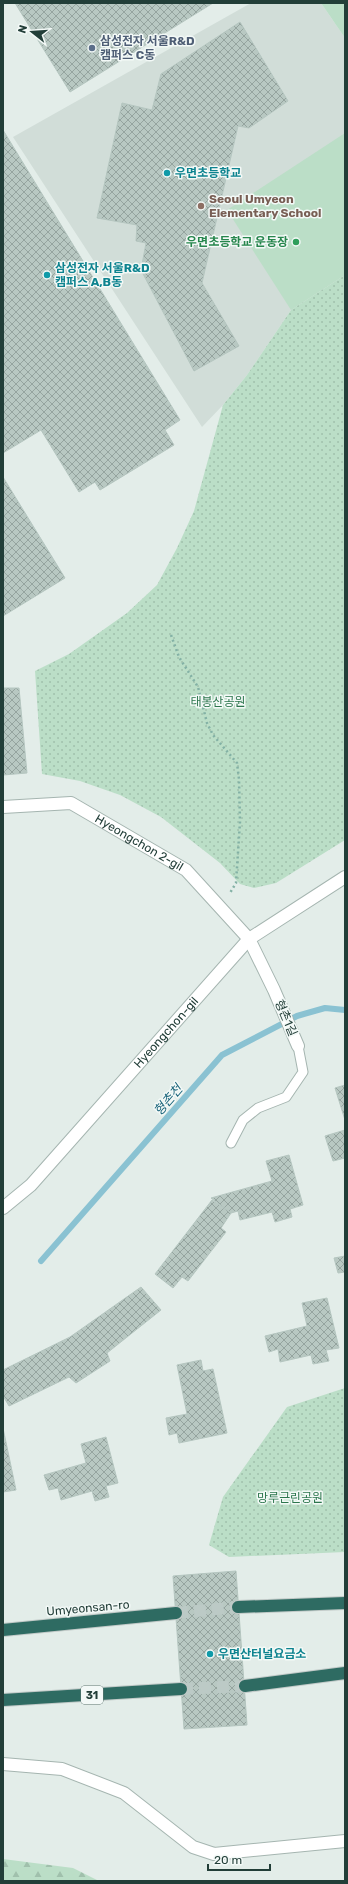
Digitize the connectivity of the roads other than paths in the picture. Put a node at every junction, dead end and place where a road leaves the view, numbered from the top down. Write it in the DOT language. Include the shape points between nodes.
graph roads {
  1 [pos="3,807"];
  2 [pos="345,877"];
  3 [pos="248,939"];
  4 [pos="298,1046"];
  5 [pos="231,1143"];
  6 [pos="5,1202"];
  7 [pos="345,1603"];
  8 [pos="238,1608"];
  9 [pos="176,1613"];
  10 [pos="3,1630"];
  11 [pos="345,1673"];
  12 [pos="245,1686"];
  13 [pos="181,1690"];
  14 [pos="3,1700"];
  15 [pos="3,1764"];
  16 [pos="345,1840"];
  1 -- 3 [label="street, Hyeongchon 2-gil" via="71,803 186,870"];
  2 -- 3 [label="street, Hyeongchon-gil"];
  3 -- 4 [label="street, 형촌1길"];
  3 -- 6 [label="street, Hyeongchon-gil" via="31,1185"];
  4 -- 5 [label="lane" via="303,1072 286,1097 258,1108 244,1120"];
  7 -- 8 [label="highway"];
  9 -- 10 [label="highway, Umyeonsan-ro"];
  11 -- 12 [label="highway"];
  13 -- 14 [label="highway, 31"];
  15 -- 16 [label="street" via="62,1769 124,1792 193,1847 214,1854"];
}
